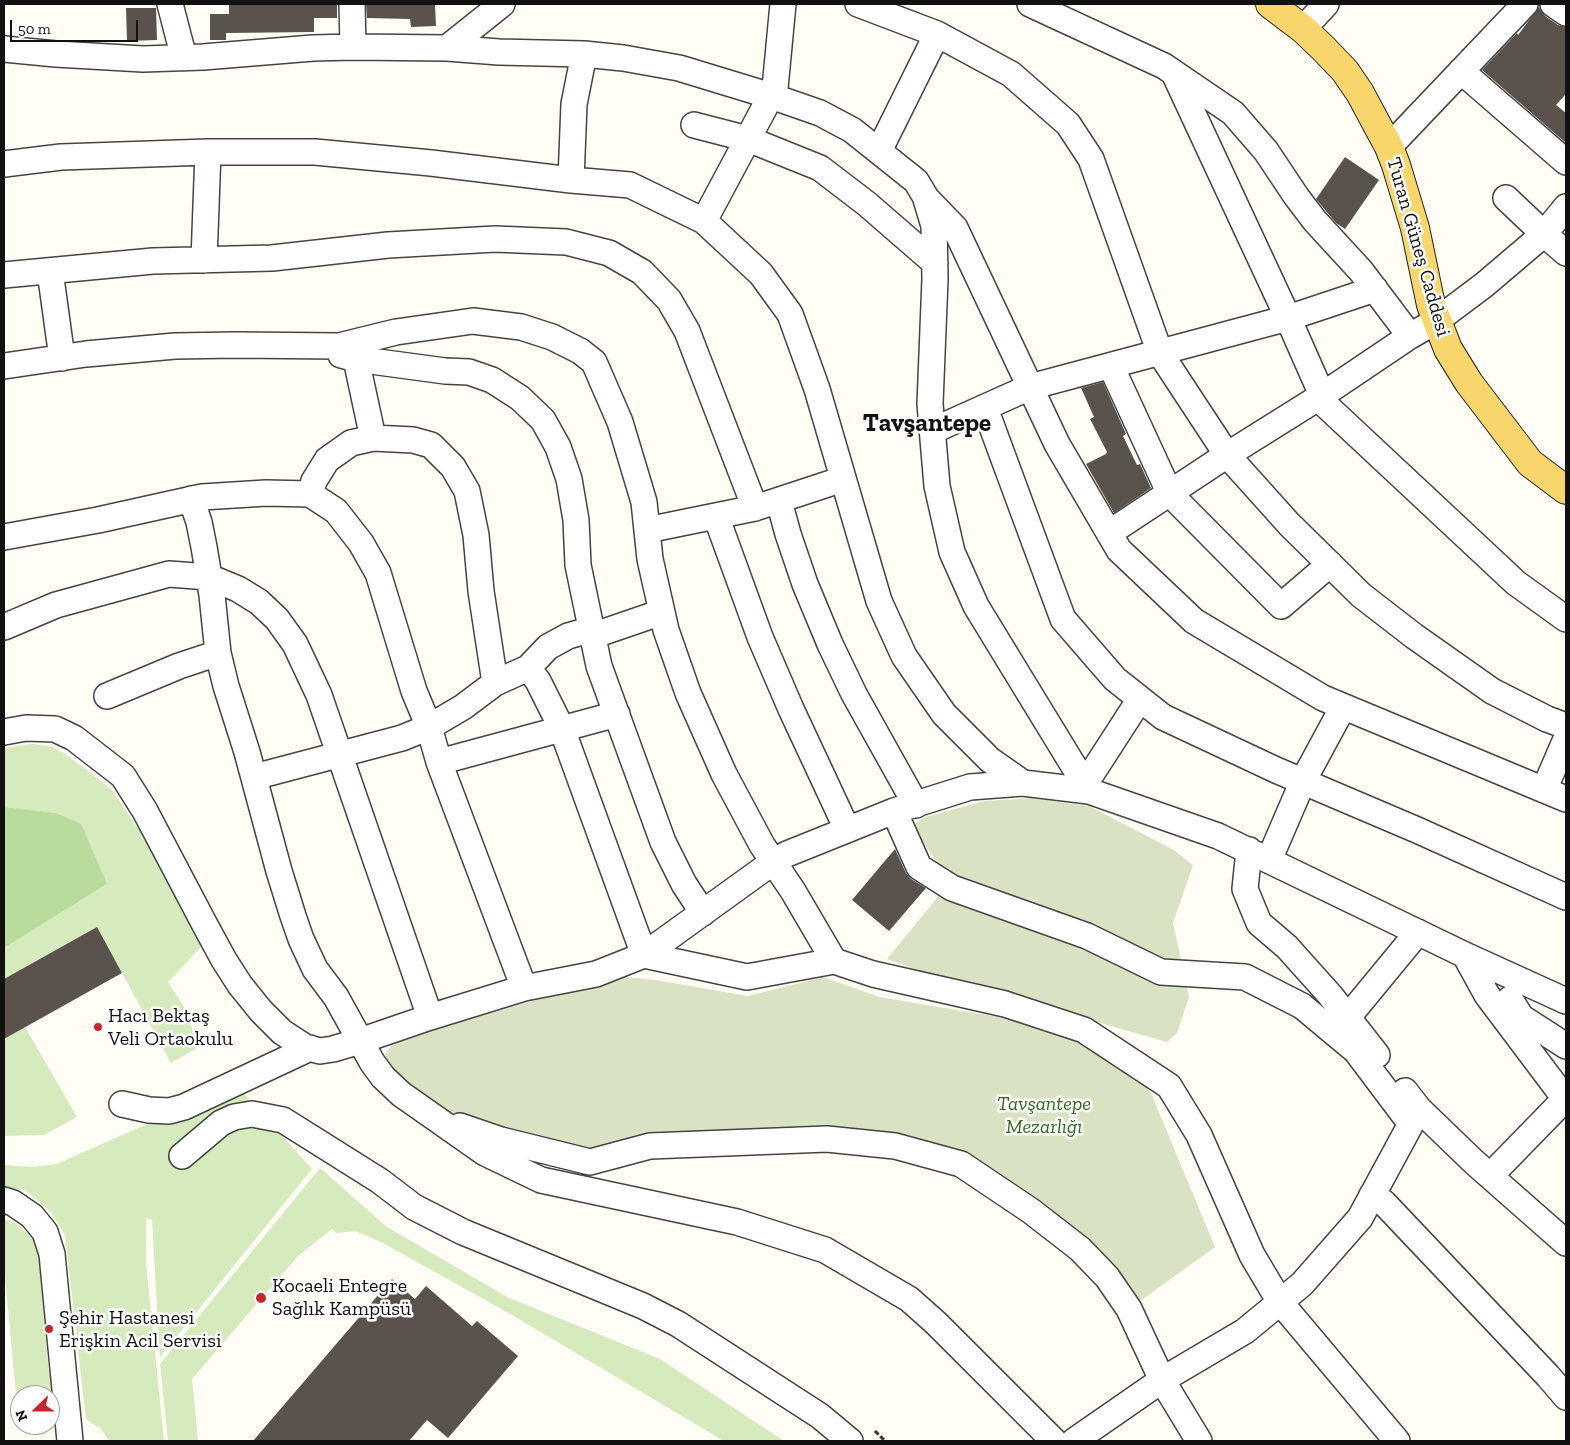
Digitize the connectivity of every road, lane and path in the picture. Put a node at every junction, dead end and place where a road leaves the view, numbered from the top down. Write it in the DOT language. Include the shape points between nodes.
graph roads {
  1 [pos="170,4"];
  2 [pos="352,4"];
  3 [pos="502,4"];
  4 [pos="783,4"];
  5 [pos="858,4"];
  6 [pos="1030,4"];
  7 [pos="1270,4"];
  8 [pos="1326,4"];
  9 [pos="1525,4"];
  10 [pos="1553,4"];
  11 [pos="1566,13"];
  12 [pos="1303,29"];
  13 [pos="937,34"];
  14 [pos="353,47"];
  15 [pos="447,48"];
  16 [pos="14,50"];
  17 [pos="584,54"];
  18 [pos="184,58"];
  19 [pos="4,67"];
  20 [pos="1461,71"];
  21 [pos="1174,73"];
  22 [pos="771,96"];
  23 [pos="694,125"];
  24 [pos="748,139"];
  25 [pos="1389,147"];
  26 [pos="879,151"];
  27 [pos="208,152"];
  28 [pos="1566,162"];
  29 [pos="4,164"];
  30 [pos="571,180"];
  31 [pos="925,196"];
  32 [pos="1506,198"];
  33 [pos="1566,207"];
  34 [pos="704,221"];
  35 [pos="1544,234"];
  36 [pos="1566,253"];
  37 [pos="204,260"];
  38 [pos="935,262"];
  39 [pos="50,271"];
  40 [pos="4,275"];
  41 [pos="1375,289"];
  42 [pos="1288,318"];
  43 [pos="1436,321"];
  44 [pos="1410,336"];
  45 [pos="347,352"];
  46 [pos="1160,353"];
  47 [pos="62,358"];
  48 [pos="4,366"];
  49 [pos="1111,366"];
  50 [pos="1030,387"];
  51 [pos="1320,397"];
  52 [pos="985,408"];
  53 [pos="932,431"];
  54 [pos="373,438"];
  55 [pos="1227,455"];
  56 [pos="843,479"];
  57 [pos="1566,490"];
  58 [pos="310,494"];
  59 [pos="1170,494"];
  60 [pos="191,499"];
  61 [pos="779,501"];
  62 [pos="755,508"];
  63 [pos="716,516"];
  64 [pos="647,530"];
  65 [pos="1109,533"];
  66 [pos="4,537"];
  67 [pos="1330,564"];
  68 [pos="209,577"];
  69 [pos="662,612"];
  70 [pos="10,620"];
  71 [pos="1566,620"];
  72 [pos="592,636"];
  73 [pos="218,653"];
  74 [pos="528,668"];
  75 [pos="495,684"];
  76 [pos="107,696"];
  77 [pos="1140,699"];
  78 [pos="1343,707"];
  79 [pos="617,714"];
  80 [pos="1566,726"];
  81 [pos="429,727"];
  82 [pos="562,729"];
  83 [pos="4,732"];
  84 [pos="1566,739"];
  85 [pos="340,755"];
  86 [pos="439,762"];
  87 [pos="254,777"];
  88 [pos="1303,781"];
  89 [pos="1022,783"];
  90 [pos="1087,787"];
  91 [pos="1555,794"];
  92 [pos="905,808"];
  93 [pos="847,829"];
  94 [pos="1259,855"];
  95 [pos="773,862"];
  96 [pos="1566,897"];
  97 [pos="703,913"];
  98 [pos="1418,932"];
  99 [pos="644,955"];
  100 [pos="1465,955"];
  101 [pos="834,961"];
  102 [pos="1498,970"];
  103 [pos="524,988"];
  104 [pos="1566,1001"];
  105 [pos="430,1017"];
  106 [pos="1348,1017"];
  107 [pos="360,1041"];
  108 [pos="1566,1046"];
  109 [pos="310,1048"];
  110 [pos="1566,1100"];
  111 [pos="122,1104"];
  112 [pos="1415,1116"];
  113 [pos="437,1121"];
  114 [pos="182,1156"];
  115 [pos="1490,1176"];
  116 [pos="1372,1195"];
  117 [pos="4,1200"];
  118 [pos="1566,1243"];
  119 [pos="1280,1302"];
  120 [pos="1162,1380"];
  121 [pos="1566,1397"];
  122 [pos="875,1431"];
  123 [pos="69,1435"];
  124 [pos="90,1441"];
  125 [pos="850,1441"];
  126 [pos="885,1441"];
  127 [pos="1054,1441"];
  128 [pos="1074,1441"];
  129 [pos="1199,1441"];
  130 [pos="1397,1441"];
  1 -- 18 [label="street"];
  2 -- 14 [label="street"];
  3 -- 15 [label="street"];
  4 -- 22 [label="street" via="775,88"];
  5 -- 13 [label="street"];
  6 -- 21 [label="street"];
  7 -- 12 [label="main road, Turan Güneş Caddesi"];
  8 -- 12 [label="street"];
  9 -- 20 [label="street"];
  10 -- 11 [label="street"];
  12 -- 25 [label="main road, Turan Güneş Caddesi" via="1345,71"];
  13 -- 26 [label="street"];
  13 -- 46 [label="street" via="1011,74 1068,124 1091,159"];
  14 -- 15 [label="street"];
  14 -- 18 [label="street"];
  15 -- 17 [label="street"];
  16 -- 18 [label="street" via="143,59"];
  16 -- 19 [label="street"];
  17 -- 22 [label="street" via="680,68"];
  17 -- 30 [label="street" via="574,104"];
  20 -- 25 [label="street"];
  20 -- 28 [label="street"];
  21 -- 41 [label="street" via="1233,113 1266,151 1315,221"];
  21 -- 42 [label="street"];
  22 -- 24 [label="street"];
  22 -- 26 [label="street" via="820,113 852,130"];
  23 -- 24 [label="street"];
  24 -- 34 [label="street"];
  24 -- 38 [label="street" via="820,168"];
  25 -- 43 [label="main road, Turan Güneş Caddesi" via="1415,228"];
  26 -- 31 [label="street" via="916,181"];
  27 -- 29 [label="street" via="61,157"];
  27 -- 30 [label="street" via="316,152"];
  27 -- 37 [label="street"];
  30 -- 34 [label="street" via="630,186"];
  31 -- 38 [label="street" via="934,226"];
  31 -- 50 [label="street" via="955,228"];
  32 -- 35 [label="street"];
  33 -- 35 [label="street"];
  34 -- 56 [label="street" via="761,274 790,314 817,389"];
  35 -- 36 [label="street"];
  35 -- 43 [label="street"];
  37 -- 39 [label="street" via="153,261"];
  37 -- 62 [label="street" via="272,258 388,245 494,239 566,242 609,253 642,272 669,300 687,331"];
  38 -- 53 [label="street"];
  39 -- 40 [label="street"];
  39 -- 47 [label="street"];
  41 -- 42 [label="street"];
  41 -- 44 [label="street"];
  42 -- 46 [label="street"];
  42 -- 51 [label="street"];
  43 -- 44 [label="street"];
  43 -- 57 [label="main road, Turan Güneş Caddesi" via="1468,383 1506,433 1530,463"];
  44 -- 51 [label="street"];
  45 -- 47 [label="street" via="236,345 175,346"];
  45 -- 54 [label="street"];
  45 -- 64 [label="street" via="396,332 473,321 521,327 580,351 594,362 620,422 644,502"];
  45 -- 72 [label="street" via="445,371 469,372 492,380 520,398 543,420 558,447 569,479 576,520 578,565"];
  46 -- 49 [label="street"];
  46 -- 55 [label="street"];
  47 -- 48 [label="street"];
  49 -- 50 [label="street"];
  49 -- 59 [label="street"];
  50 -- 52 [label="street"];
  50 -- 65 [label="street" via="1057,444"];
  51 -- 55 [label="street"];
  51 -- 71 [label="street" via="1516,583"];
  52 -- 53 [label="street"];
  52 -- 77 [label="street" via="1063,619 1115,679"];
  53 -- 90 [label="street" via="937,486 952,552 976,606"];
  54 -- 58 [label="street" via="351,443 327,460"];
  54 -- 75 [label="street" via="412,440 431,445 453,467 467,490"];
  55 -- 59 [label="street"];
  55 -- 67 [label="street"];
  56 -- 61 [label="street"];
  56 -- 89 [label="street" via="879,601 904,656 944,714 990,760"];
  58 -- 60 [label="street" via="266,493"];
  58 -- 81 [label="street" via="336,511 361,542 378,573 414,691"];
  59 -- 65 [label="street"];
  59 -- 67 [label="street" via="1281,606"];
  60 -- 66 [label="street"];
  60 -- 68 [label="street" via="199,522"];
  61 -- 62 [label="street"];
  61 -- 92 [label="street" via="805,584"];
  62 -- 63 [label="street"];
  63 -- 64 [label="street"];
  63 -- 93 [label="street" via="760,637"];
  64 -- 69 [label="street"];
  65 -- 78 [label="street" via="1119,550 1194,621"];
  67 -- 80 [label="street" via="1361,594 1414,636 1492,692"];
  68 -- 70 [label="street" via="169,574"];
  68 -- 73 [label="street"];
  68 -- 85 [label="street" via="238,589 277,619 308,669"];
  69 -- 72 [label="street"];
  69 -- 95 [label="street" via="688,693 724,774"];
  72 -- 74 [label="street" via="582,632 568,636 548,647"];
  72 -- 79 [label="street"];
  73 -- 76 [label="street"];
  73 -- 87 [label="street"];
  74 -- 75 [label="street"];
  74 -- 82 [label="street"];
  75 -- 81 [label="street"];
  77 -- 88 [label="street" via="1163,717"];
  77 -- 90 [label="street"];
  78 -- 88 [label="street"];
  78 -- 91 [label="street"];
  79 -- 82 [label="street"];
  79 -- 97 [label="street" via="663,842"];
  81 -- 85 [label="street"];
  81 -- 86 [label="street"];
  82 -- 86 [label="street"];
  82 -- 99 [label="street"];
  83 -- 109 [label="street" via="26,728 55,729 74,738 123,776 240,985 282,1032"];
  84 -- 91 [label="street"];
  85 -- 87 [label="street"];
  85 -- 105 [label="street"];
  86 -- 103 [label="street"];
  87 -- 107 [label="street" via="301,939 315,969 345,1012"];
  88 -- 94 [label="street"];
  88 -- 96 [label="street"];
  89 -- 90 [label="street"];
  89 -- 92 [label="street" via="970,787"];
  90 -- 94 [label="street" via="1218,836"];
  92 -- 93 [label="street"];
  92 -- 112 [label="street" via="919,867 952,888 1087,936 1161,972 1246,977 1302,1006 1356,1051"];
  93 -- 95 [label="street"];
  94 -- 98 [label="street"];
  94 -- 106 [label="street" via="1245,889 1259,923 1287,947"];
  95 -- 97 [label="street"];
  95 -- 101 [label="street"];
  97 -- 99 [label="street"];
  98 -- 100 [label="street"];
  98 -- 106 [label="street"];
  99 -- 101 [label="street" via="748,986"];
  99 -- 103 [label="street" via="596,974"];
  100 -- 102 [label="street"];
  100 -- 110 [label="street" via="1488,995"];
  101 -- 119 [label="street" via="873,974 1005,1004 1084,1030 1169,1086 1199,1134 1252,1255"];
  102 -- 104 [label="street"];
  102 -- 108 [label="street" via="1520,1017"];
  103 -- 105 [label="street"];
  105 -- 107 [label="street"];
  106 -- 112 [label="street"];
  107 -- 109 [label="street" via="320,1051"];
  107 -- 113 [label="street" via="384,1077"];
  109 -- 111 [label="street" via="184,1107 149,1110"];
  110 -- 115 [label="street"];
  112 -- 115 [label="street"];
  112 -- 116 [label="street"];
  113 -- 120 [label="street" via="590,1162 650,1146 827,1139 895,1146 961,1164 1031,1211 1080,1249 1107,1277 1129,1309"];
  113 -- 127 [label="street" via="485,1153 541,1180 737,1222 825,1250 908,1299"];
  114 -- 125 [label="street" via="221,1123 234,1117 252,1114 283,1120 380,1181 414,1207 463,1232 643,1306 678,1324 820,1416"];
  115 -- 118 [label="street"];
  116 -- 119 [label="street" via="1360,1218 1302,1284"];
  116 -- 121 [label="street" via="1391,1210"];
  117 -- 123 [label="street" via="32,1216 45,1232 52,1254"];
  119 -- 120 [label="street" via="1245,1331"];
  119 -- 130 [label="street"];
  120 -- 128 [label="street"];
  120 -- 129 [label="street"];
  122 -- 126 [label="path"];
  123 -- 124 [label="street"];
}
